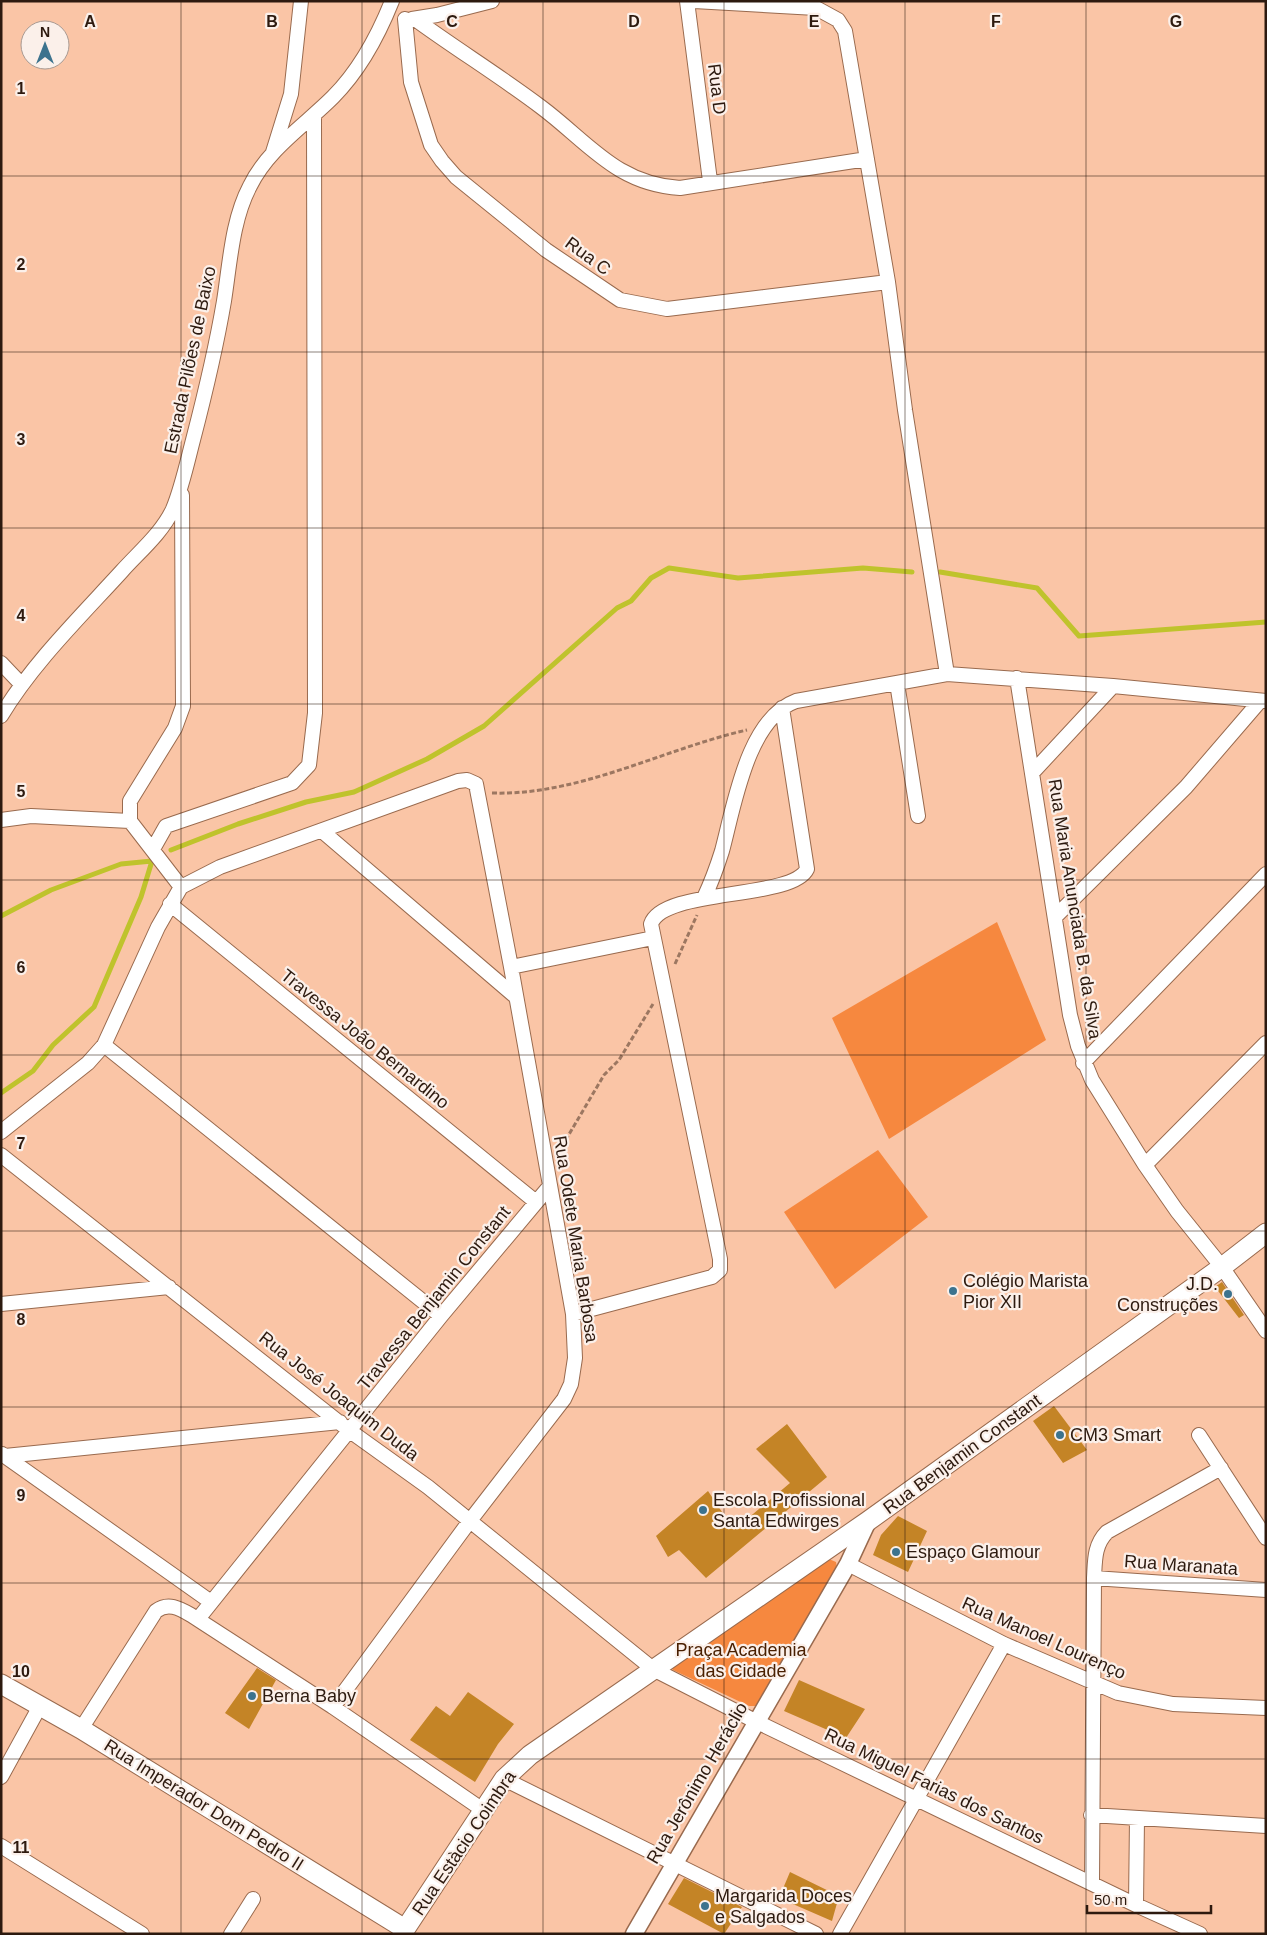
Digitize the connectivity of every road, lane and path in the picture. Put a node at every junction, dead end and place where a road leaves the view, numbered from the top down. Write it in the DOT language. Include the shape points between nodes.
graph roads {
  1 [pos="301,1"];
  2 [pos="492,1"];
  3 [pos="687,1"];
  4 [pos="694,1"];
  5 [pos="390,6"];
  6 [pos="410,19"];
  7 [pos="314,115"];
  8 [pos="273,152"];
  9 [pos="867,159"];
  10 [pos="710,181"];
  11 [pos="888,282"];
  12 [pos="182,484"];
  13 [pos="1,663"];
  14 [pos="947,674"];
  15 [pos="1017,678"];
  16 [pos="897,683"];
  17 [pos="22,685"];
  18 [pos="1113,686"];
  19 [pos="1263,701"];
  20 [pos="782,708"];
  21 [pos="1,716"];
  22 [pos="768,725"];
  23 [pos="1033,772"];
  24 [pos="479,792"];
  25 [pos="918,816"];
  26 [pos="1,820"];
  27 [pos="130,821"];
  28 [pos="322,831"];
  29 [pos="153,849"];
  30 [pos="1266,874"];
  31 [pos="181,887"];
  32 [pos="704,898"];
  33 [pos="170,904"];
  34 [pos="1056,917"];
  35 [pos="652,938"];
  36 [pos="512,967"];
  37 [pos="663,988"];
  38 [pos="516,997"];
  39 [pos="1266,1043"];
  40 [pos="104,1045"];
  41 [pos="1083,1063"];
  42 [pos="1,1132"];
  43 [pos="1,1155"];
  44 [pos="1145,1165"];
  45 [pos="546,1172"];
  46 [pos="549,1187"];
  47 [pos="536,1202"];
  48 [pos="1266,1233"];
  49 [pos="1222,1267"];
  50 [pos="169,1287"];
  51 [pos="1,1304"];
  52 [pos="573,1314"];
  53 [pos="441,1316"];
  54 [pos="1266,1331"];
  55 [pos="345,1427"];
  56 [pos="1199,1435"];
  57 [pos="3,1455"];
  58 [pos="1221,1468"];
  59 [pos="868,1521"];
  60 [pos="469,1522"];
  61 [pos="1266,1538"];
  62 [pos="848,1564"];
  63 [pos="1094,1578"];
  64 [pos="1266,1590"];
  65 [pos="210,1602"];
  66 [pos="198,1619"];
  67 [pos="1004,1644"];
  68 [pos="653,1669"];
  69 [pos="1092,1683"];
  70 [pos="1,1684"];
  71 [pos="40,1706"];
  72 [pos="333,1707"];
  73 [pos="1266,1708"];
  74 [pos="755,1721"];
  75 [pos="81,1729"];
  76 [pos="1,1777"];
  77 [pos="504,1779"];
  78 [pos="916,1798"];
  79 [pos="483,1810"];
  80 [pos="1091,1814"];
  81 [pos="1137,1818"];
  82 [pos="1266,1826"];
  83 [pos="1,1846"];
  84 [pos="673,1864"];
  85 [pos="1092,1882"];
  86 [pos="253,1900"];
  87 [pos="1136,1905"];
  88 [pos="404,1932"];
  89 [pos="142,1934"];
  90 [pos="231,1934"];
  91 [pos="634,1934"];
  92 [pos="816,1934"];
  93 [pos="840,1934"];
  94 [pos="1200,1934"];
  1 -- 8 [label="street" via="291,94"];
  2 -- 6 [label="street"];
  3 -- 10 [label="street, Rua D"];
  4 -- 9 [label="street" via="798,5 816,8 838,20 845,31"];
  5 -- 6 [label="street"];
  5 -- 7 [label="street, Estrada Pilões de Baixo" via="352,75"];
  6 -- 10 [label="street" via="542,108 620,172 641,181 680,188"];
  6 -- 11 [label="street, Rua C" via="411,82 431,145 442,161 456,178 546,250 620,300 667,309"];
  7 -- 8 [label="street, Estrada Pilões de Baixo"];
  7 -- 29 [label="street" via="315,713 309,766 292,783 166,826"];
  8 -- 12 [label="street, Estrada Pilões de Baixo" via="259,170 241,206 219,332"];
  9 -- 10 [label="street"];
  9 -- 11 [label="street"];
  11 -- 14 [label="street"];
  12 -- 17 [label="street, Estrada Pilões de Baixo" via="165,523"];
  12 -- 27 [label="street" via="183,706 175,728 132,796"];
  13 -- 17 [label="street"];
  14 -- 15 [label="street"];
  14 -- 16 [label="street"];
  15 -- 18 [label="street"];
  15 -- 23 [label="street, Rua Maria Anunciada B. da Silva"];
  16 -- 20 [label="street" via="796,701"];
  16 -- 25 [label="street"];
  17 -- 21 [label="street, Estrada Pilões de Baixo"];
  18 -- 19 [label="street"];
  18 -- 23 [label="street"];
  19 -- 34 [label="street" via="1186,787"];
  20 -- 22 [label="street"];
  20 -- 32 [label="street" via="807,869 802,876 789,881"];
  22 -- 24 [label="path" via="713,738 643,763 538,792"];
  22 -- 32 [label="street" via="740,777 721,854"];
  23 -- 34 [label="street, Rua Maria Anunciada B. da Silva"];
  24 -- 28 [label="street" via="472,781 458,780"];
  24 -- 36 [label="street, Rua Odete Maria Barbosa"];
  26 -- 27 [label="street" via="31,816"];
  27 -- 29 [label="street"];
  28 -- 31 [label="street" via="220,867"];
  28 -- 38 [label="street"];
  29 -- 31 [label="street"];
  30 -- 41 [label="street"];
  31 -- 33 [label="street"];
  32 -- 35 [label="street" via="656,915"];
  32 -- 37 [label="path"];
  33 -- 40 [label="street"];
  33 -- 47 [label="street, Travessa João Bernardino"];
  34 -- 41 [label="street, Rua Maria Anunciada B. da Silva" via="1074,1033"];
  35 -- 36 [label="street"];
  35 -- 37 [label="street"];
  36 -- 38 [label="street, Rua Odete Maria Barbosa"];
  37 -- 45 [label="path" via="619,1060 604,1075"];
  37 -- 52 [label="street" via="720,1270 712,1277"];
  38 -- 45 [label="street, Rua Odete Maria Barbosa"];
  39 -- 44 [label="street"];
  40 -- 42 [label="street" via="88,1063"];
  40 -- 53 [label="street"];
  41 -- 44 [label="street, Rua Maria Anunciada B. da Silva"];
  43 -- 50 [label="street, Rua José Joaquim Duda"];
  44 -- 49 [label="street, Rua Maria Anunciada B. da Silva"];
  45 -- 46 [label="street, Rua Odete Maria Barbosa"];
  46 -- 47 [label="street, Travessa Benjamin Constant"];
  46 -- 52 [label="street, Rua Odete Maria Barbosa"];
  47 -- 53 [label="street, Travessa Benjamin Constant"];
  48 -- 49 [label="main road, Rua Benjamin Constant"];
  49 -- 54 [label="street, Rua Maria Anunciada B. da Silva"];
  49 -- 59 [label="main road, Rua Benjamin Constant"];
  50 -- 51 [label="street"];
  50 -- 55 [label="street, Rua José Joaquim Duda"];
  52 -- 60 [label="street, Rua Odete Maria Barbosa" via="576,1358 571,1384 564,1399"];
  53 -- 55 [label="street, Travessa Benjamin Constant"];
  55 -- 57 [label="street"];
  55 -- 60 [label="street, Rua José Joaquim Duda"];
  55 -- 65 [label="street, Travessa Benjamin Constant"];
  56 -- 58 [label="street"];
  57 -- 65 [label="street"];
  58 -- 61 [label="street"];
  58 -- 63 [label="street" via="1107,1532 1097,1546"];
  59 -- 62 [label="street, Rua Jerônimo Heráclio"];
  59 -- 68 [label="main road, Rua Benjamin Constant"];
  60 -- 68 [label="street, Rua José Joaquim Duda"];
  60 -- 72 [label="street, Rua Odete Maria Barbosa"];
  62 -- 67 [label="street, Rua Manoel Lourenço"];
  62 -- 74 [label="street, Rua Jerônimo Heráclio"];
  63 -- 64 [label="street, Rua Maranata"];
  63 -- 69 [label="street"];
  65 -- 66 [label="street, Travessa Benjamin Constant"];
  66 -- 72 [label="street"];
  66 -- 75 [label="street" via="181,1609 163,1606 156,1611"];
  67 -- 69 [label="street, Rua Manoel Lourenço"];
  67 -- 78 [label="street"];
  68 -- 74 [label="street, Rua Miguel Farias dos Santos"];
  68 -- 77 [label="main road, Rua Estàcio Coimbra" via="530,1755"];
  69 -- 73 [label="street, Rua Manoel Lourenço" via="1142,1699 1173,1704"];
  69 -- 80 [label="street"];
  70 -- 71 [label="main road, Rua Imperador Dom Pedro II"];
  71 -- 75 [label="main road, Rua Imperador Dom Pedro II"];
  71 -- 76 [label="street"];
  72 -- 79 [label="street"];
  74 -- 78 [label="street, Rua Miguel Farias dos Santos"];
  74 -- 84 [label="street, Rua Jerônimo Heráclio"];
  75 -- 88 [label="main road, Rua Imperador Dom Pedro II"];
  77 -- 79 [label="main road, Rua Estàcio Coimbra"];
  77 -- 84 [label="street"];
  78 -- 85 [label="street, Rua Miguel Farias dos Santos"];
  78 -- 93 [label="street"];
  79 -- 88 [label="main road, Rua Estàcio Coimbra"];
  80 -- 81 [label="street"];
  80 -- 85 [label="street"];
  81 -- 82 [label="street"];
  81 -- 87 [label="street"];
  83 -- 89 [label="street"];
  84 -- 91 [label="street, Rua Jerônimo Heráclio"];
  84 -- 92 [label="street"];
  85 -- 87 [label="street, Rua Miguel Farias dos Santos"];
  86 -- 90 [label="street"];
  87 -- 94 [label="street, Rua Miguel Farias dos Santos"];
}
